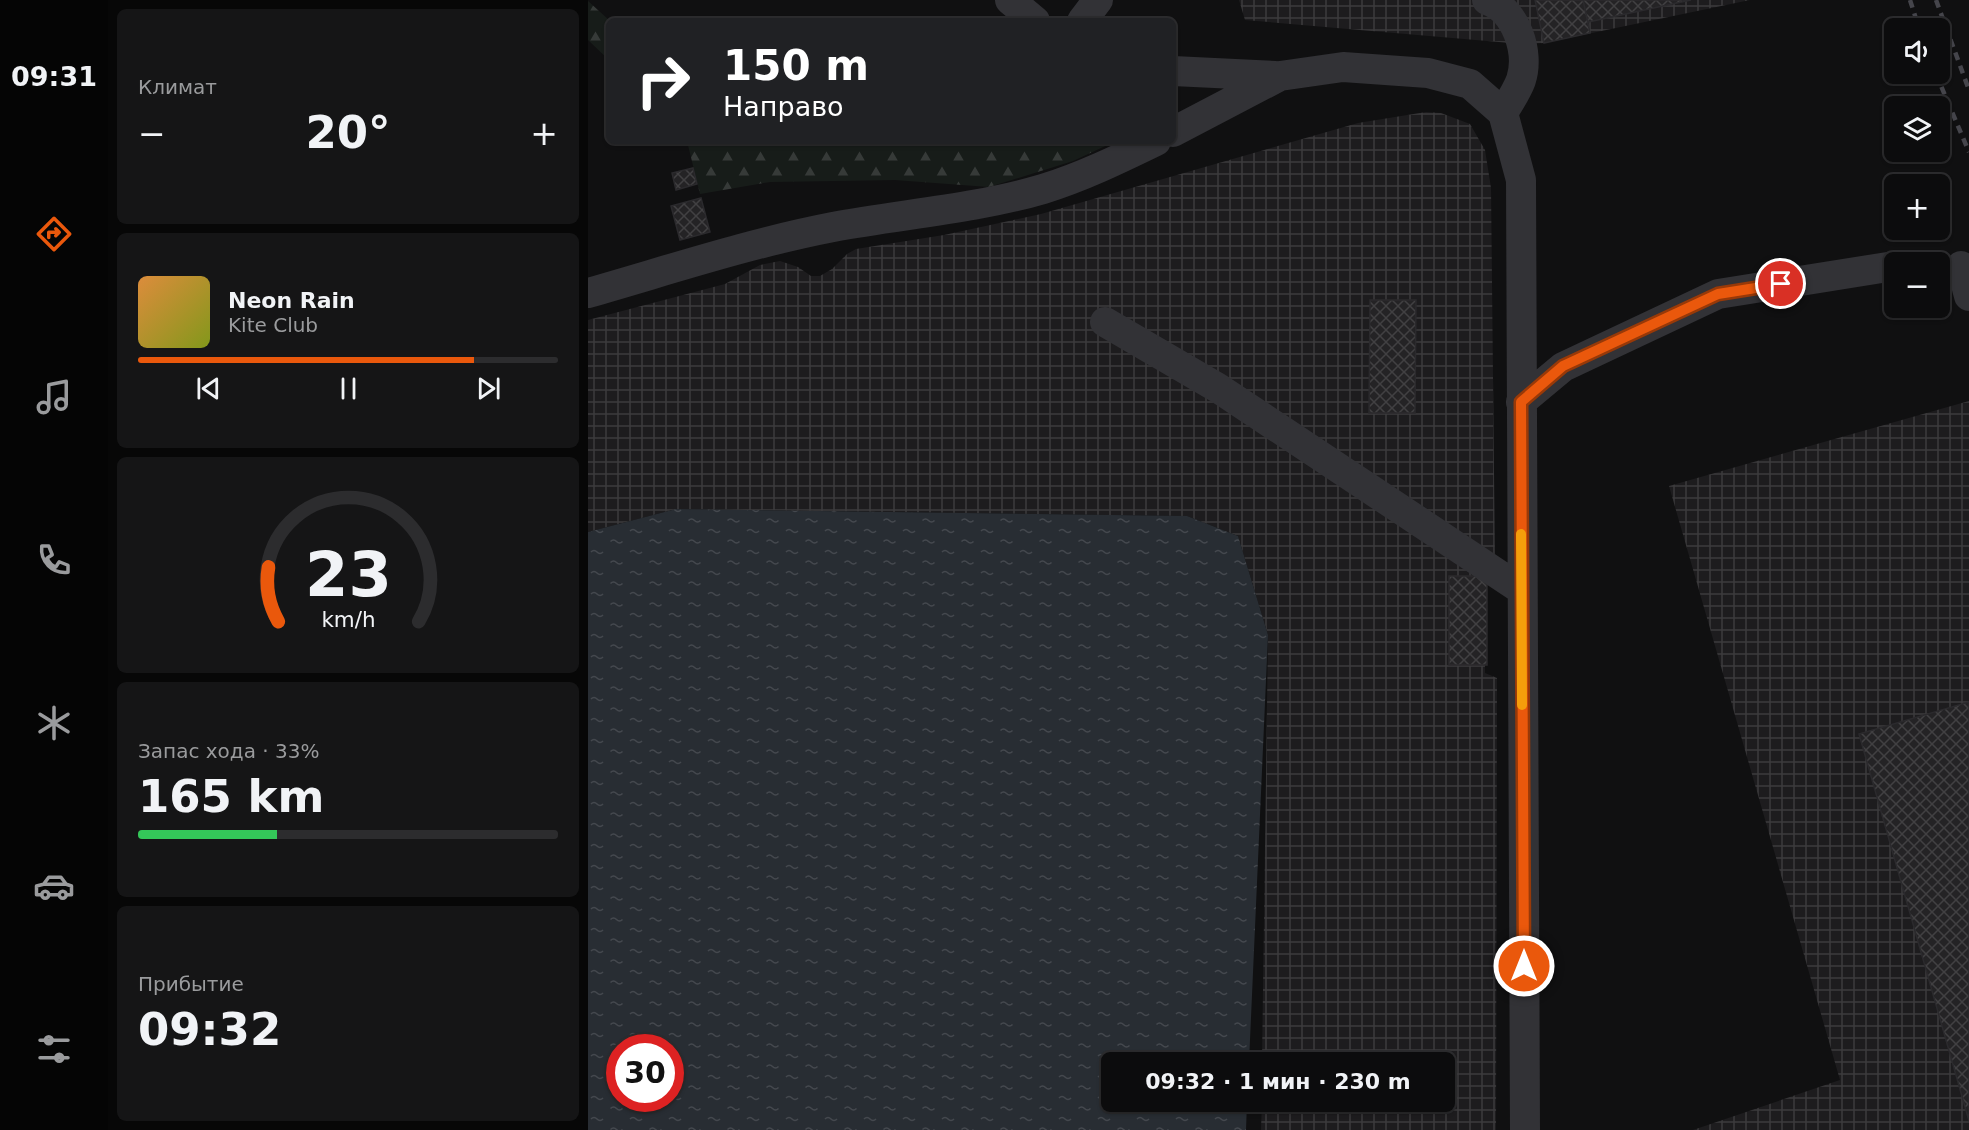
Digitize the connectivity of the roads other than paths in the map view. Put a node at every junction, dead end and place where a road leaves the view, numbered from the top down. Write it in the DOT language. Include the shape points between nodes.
graph roads {
  1 [pos="1010,0"];
  2 [pos="1098,0"];
  3 [pos="1487,0"];
  4 [pos="1031,18"];
  5 [pos="1084,18"];
  6 [pos="1176,71"];
  7 [pos="1280,76"];
  8 [pos="1503,113"];
  9 [pos="1176,130"];
  10 [pos="1150,144"];
  11 [pos="1957,266"];
  12 [pos="1884,268"];
  13 [pos="588,293"];
  14 [pos="1969,296"];
  15 [pos="1105,322"];
  16 [pos="1521,402"];
  17 [pos="1522,590"];
  18 [pos="1524,1130"];
  1 -- 4 [label="street"];
  2 -- 5 [label="street"];
  3 -- 8 [label="street" via="1497,3 1515,22 1522,44 1522,78"];
  6 -- 7 [label="street"];
  7 -- 8 [label="street" via="1343,67 1428,73 1470,84"];
  7 -- 9 [label="street"];
  8 -- 16 [label="street" via="1521,180"];
  10 -- 13 [label="street" via="1105,167 1043,189 832,228"];
  11 -- 14 [label="street"];
  12 -- 16 [label="street" via="1718,294 1563,366"];
  15 -- 17 [label="street" via="1218,388"];
  16 -- 17 [label="street"];
  17 -- 18 [label="street"];
}
